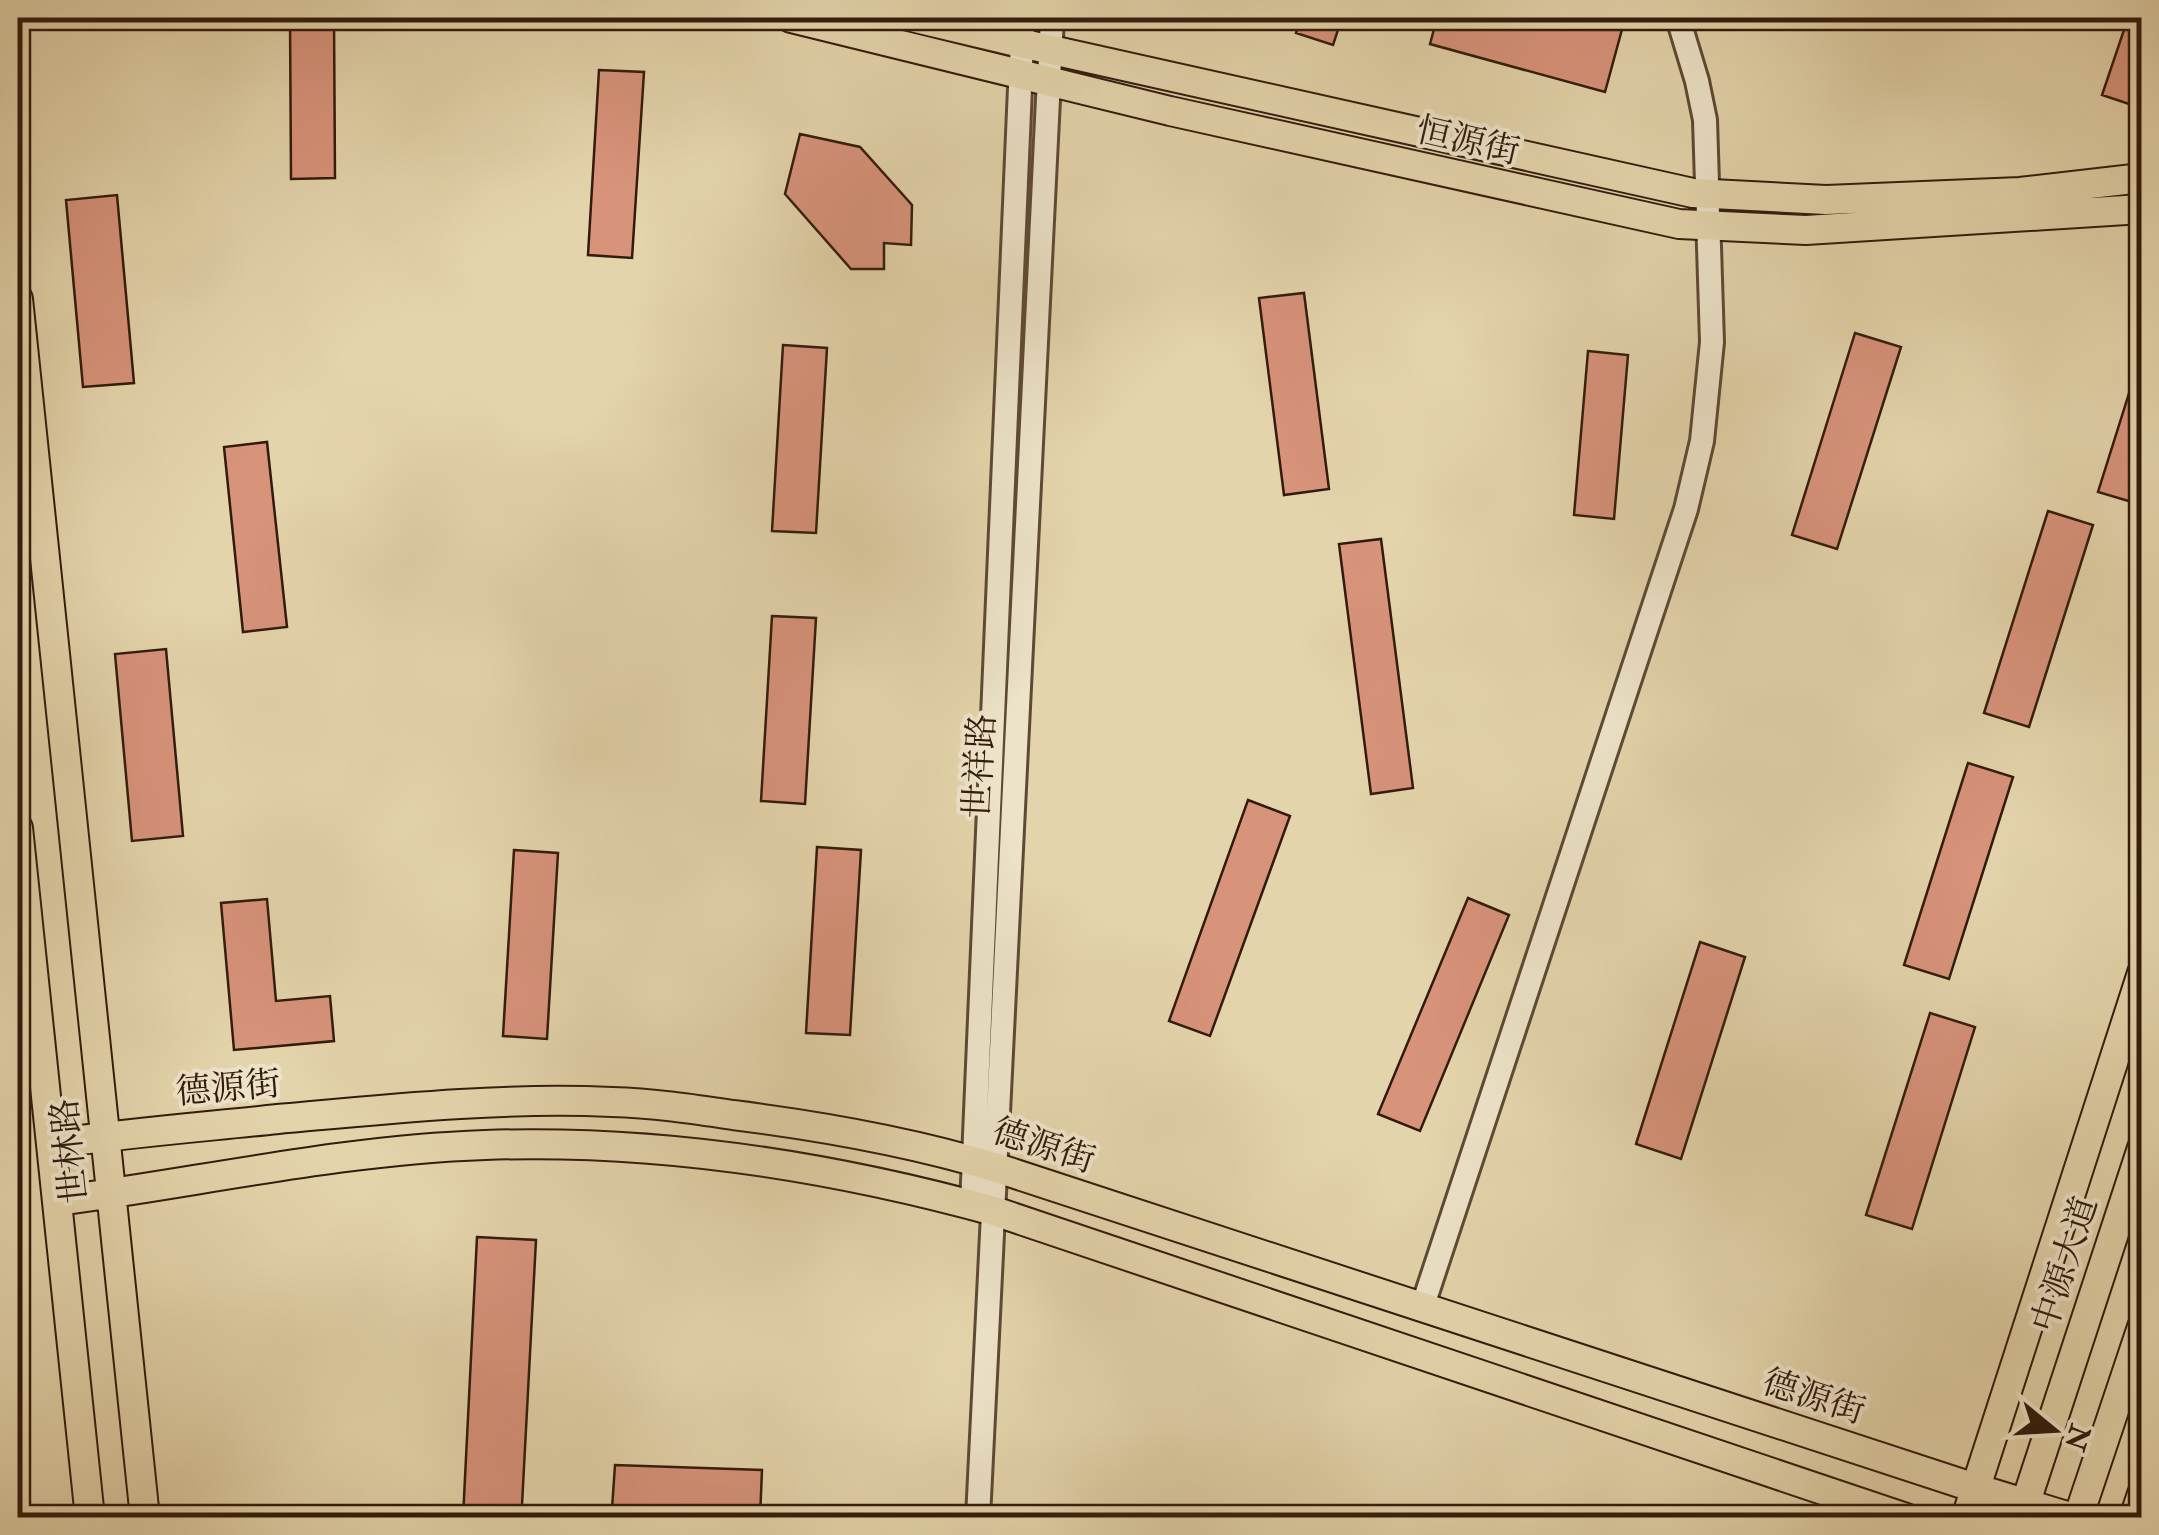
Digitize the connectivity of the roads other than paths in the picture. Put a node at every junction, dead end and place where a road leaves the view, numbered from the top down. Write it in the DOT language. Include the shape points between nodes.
graph roads {
  1 [pos="791,18"];
  2 [pos="915,18"];
  3 [pos="1052,18"];
  4 [pos="1678,18"];
  5 [pos="1022,31"];
  6 [pos="1051,50"];
  7 [pos="1020,74"];
  8 [pos="1049,81"];
  9 [pos="2142,178"];
  10 [pos="1708,194"];
  11 [pos="2142,209"];
  12 [pos="1709,226"];
  13 [pos="18,300"];
  14 [pos="18,828"];
  15 [pos="2142,973"];
  16 [pos="105,1136"];
  17 [pos="51,1144"];
  18 [pos="2142,1148"];
  19 [pos="984,1165"];
  20 [pos="111,1194"];
  21 [pos="57,1201"];
  22 [pos="983,1208"];
  23 [pos="1422,1308"];
  24 [pos="2142,1327"];
  25 [pos="1975,1488"];
  26 [pos="2142,1494"];
  27 [pos="2024,1511"];
  28 [pos="90,1518"];
  29 [pos="145,1518"];
  30 [pos="978,1518"];
  31 [pos="1906,1518"];
  32 [pos="1966,1518"];
  33 [pos="2075,1518"];
  34 [pos="2134,1518"];
  1 -- 7 [label="main road, 恒源街"];
  2 -- 5 [label="main road, 恒源街"];
  3 -- 6 [label="street, 世祥路"];
  4 -- 10 [label="street" via="1705,120"];
  5 -- 6 [label="main road, 恒源街"];
  5 -- 7 [label="street, 世祥路"];
  6 -- 8 [label="street, 世祥路"];
  6 -- 10 [label="main road, 恒源街"];
  7 -- 8 [label="main road, 恒源街"];
  7 -- 19 [label="street, 世祥路"];
  8 -- 12 [label="main road, 恒源街" via="1506,188"];
  8 -- 19 [label="street, 世祥路"];
  9 -- 10 [label="main road, 恒源街" via="2020,192 1826,200"];
  10 -- 12 [label="street"];
  11 -- 12 [label="main road, 恒源街" via="1806,230"];
  12 -- 23 [label="street" via="1712,342 1702,441 1686,509"];
  13 -- 16 [label="main road, 世林路"];
  14 -- 17 [label="main road, 世林路"];
  15 -- 25 [label="main road"];
  16 -- 17 [label="main road, 德源街"];
  16 -- 19 [label="main road, 德源街" via="405,1108 614,1102 834,1130"];
  16 -- 20 [label="main road, 世林路"];
  17 -- 21 [label="main road, 世林路"];
  18 -- 27 [label="main road, 中源大道"];
  19 -- 22 [label="street, 世祥路"];
  19 -- 23 [label="main road, 德源街"];
  20 -- 21 [label="main road"];
  20 -- 22 [label="main road" via="394,1152 561,1145 652,1147 754,1160"];
  20 -- 29 [label="main road, 世林路"];
  21 -- 28 [label="main road, 世林路"];
  22 -- 30 [label="street, 世祥路"];
  22 -- 31 [label="main road"];
  23 -- 25 [label="main road, 德源街"];
  24 -- 33 [label="main road"];
  25 -- 27 [label="main road, 德源街"];
  25 -- 32 [label="main road"];
  26 -- 34 [label="main road"];
  27 -- 33 [label="main road, 德源街"];
}
